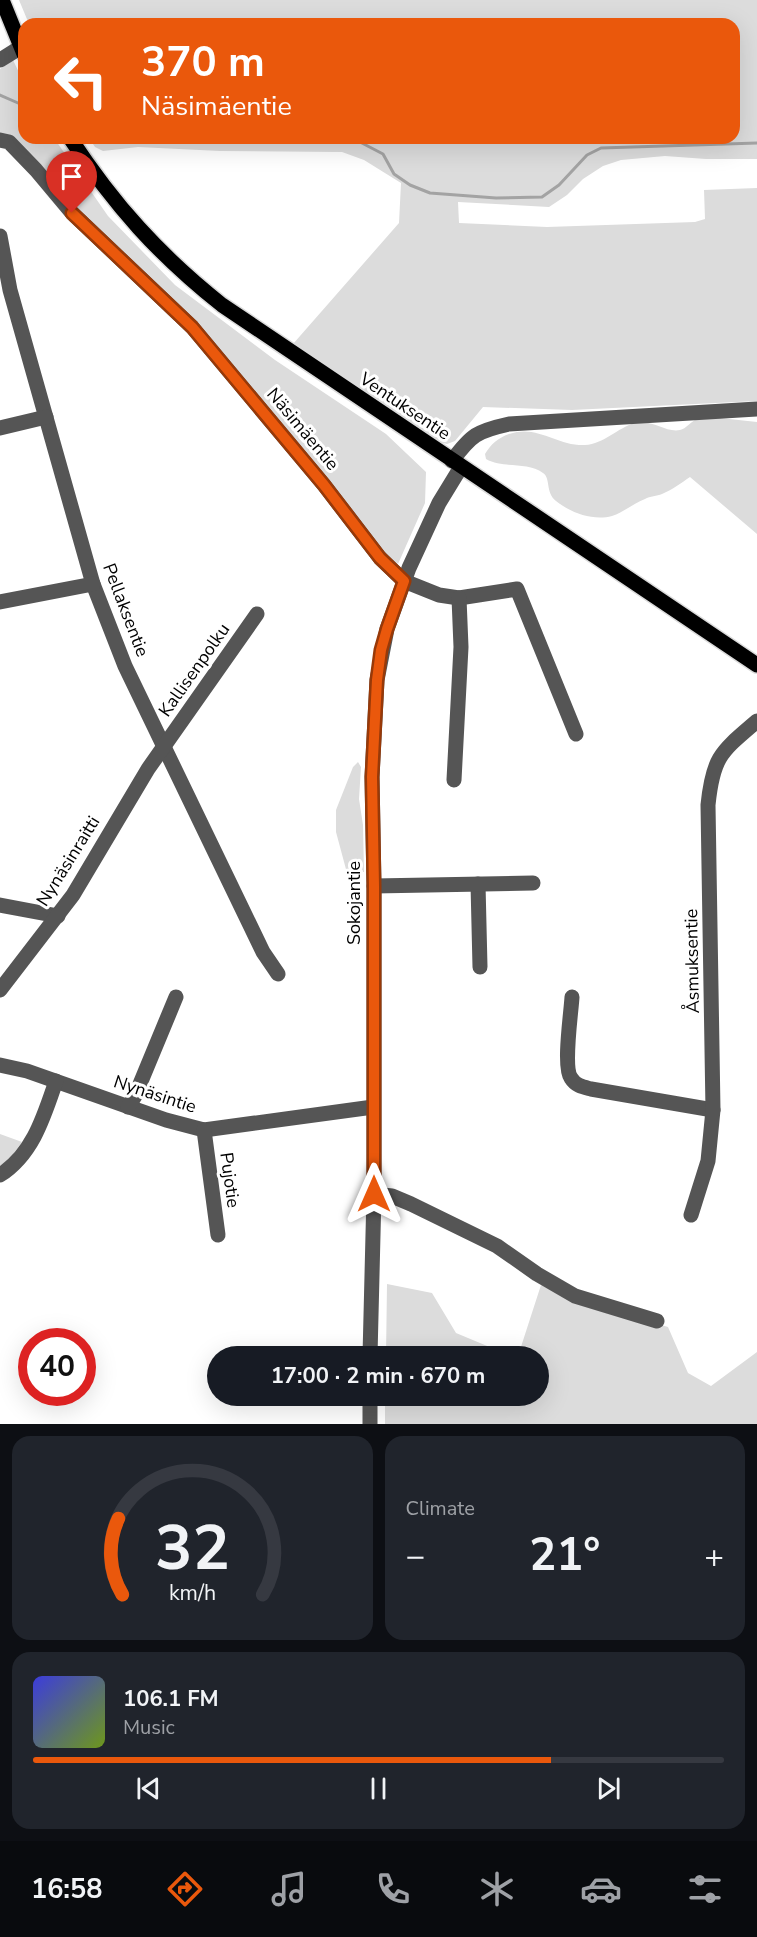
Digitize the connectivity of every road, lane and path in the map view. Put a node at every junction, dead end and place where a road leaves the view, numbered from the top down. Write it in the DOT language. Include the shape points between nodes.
graph roads {
  1 [pos="2,0"];
  2 [pos="18,40"];
  3 [pos="18,52"];
  4 [pos="0,60"];
  5 [pos="0,140"];
  6 [pos="74,144"];
  7 [pos="0,236"];
  8 [pos="5,289"];
  9 [pos="757,409"];
  10 [pos="46,417"];
  11 [pos="0,428"];
  12 [pos="457,464"];
  13 [pos="404,581"];
  14 [pos="93,584"];
  15 [pos="459,598"];
  16 [pos="0,602"];
  17 [pos="257,614"];
  18 [pos="757,665"];
  19 [pos="757,721"];
  20 [pos="576,734"];
  21 [pos="164,748"];
  22 [pos="454,780"];
  23 [pos="533,883"];
  24 [pos="478,884"];
  25 [pos="374,886"];
  26 [pos="0,905"];
  27 [pos="58,916"];
  28 [pos="480,967"];
  29 [pos="278,974"];
  30 [pos="0,990"];
  31 [pos="176,997"];
  32 [pos="572,998"];
  33 [pos="0,1065"];
  34 [pos="56,1081"];
  35 [pos="128,1107"];
  36 [pos="374,1107"];
  37 [pos="713,1110"];
  38 [pos="204,1130"];
  39 [pos="0,1175"];
  40 [pos="374,1194"];
  41 [pos="691,1215"];
  42 [pos="218,1235"];
  43 [pos="657,1321"];
  44 [pos="370,1346"];
  45 [pos="370,1406"];
  46 [pos="370,1424"];
  1 -- 2 [label="main road"];
  3 -- 4 [label="street"];
  5 -- 13 [label="street, Näsimäentie" via="9,142 72,213 192,327 380,558"];
  6 -- 12 [label="main road, Ventuksentie" via="119,207 195,283 262,333"];
  7 -- 8 [label="street, Pellaksentie"];
  8 -- 10 [label="street, Pellaksentie"];
  9 -- 12 [label="street, Sokojantie" via="508,424 469,439"];
  10 -- 11 [label="street"];
  10 -- 14 [label="street, Pellaksentie"];
  12 -- 13 [label="street, Sokojantie"];
  12 -- 18 [label="main road, Ventuksentie"];
  13 -- 15 [label="street, Näsimäentie"];
  13 -- 25 [label="street, Sokojantie" via="387,629 377,680 372,777"];
  14 -- 16 [label="street"];
  14 -- 21 [label="street, Pellaksentie" via="125,666"];
  15 -- 20 [label="street, Näsimäentie" via="517,589"];
  15 -- 22 [label="street" via="461,646"];
  17 -- 21 [label="street, Kallisenpolku"];
  19 -- 37 [label="street, Åsmuksentie" via="720,756 710,783"];
  21 -- 27 [label="street, Nynäsinraitti"];
  21 -- 29 [label="street, Pellaksentie" via="263,952"];
  23 -- 24 [label="street"];
  24 -- 25 [label="street"];
  24 -- 28 [label="street"];
  25 -- 36 [label="street, Sokojantie"];
  26 -- 27 [label="street"];
  27 -- 30 [label="street, Nynäsinraitti"];
  31 -- 35 [label="street"];
  32 -- 37 [label="street" via="567,1060 572,1081 591,1089"];
  33 -- 34 [label="street, Nynäsintie"];
  34 -- 35 [label="street, Nynäsintie"];
  34 -- 39 [label="street" via="32,1142"];
  35 -- 38 [label="street, Nynäsintie"];
  36 -- 38 [label="street, Nynäsintie"];
  36 -- 40 [label="street, Sokojantie"];
  37 -- 41 [label="street, Åsmuksentie" via="708,1161"];
  38 -- 42 [label="street, Pujotie"];
  40 -- 43 [label="street" via="392,1196 497,1246 575,1296"];
  40 -- 44 [label="street, Sokojantie"];
  45 -- 46 [label="street"];
}
